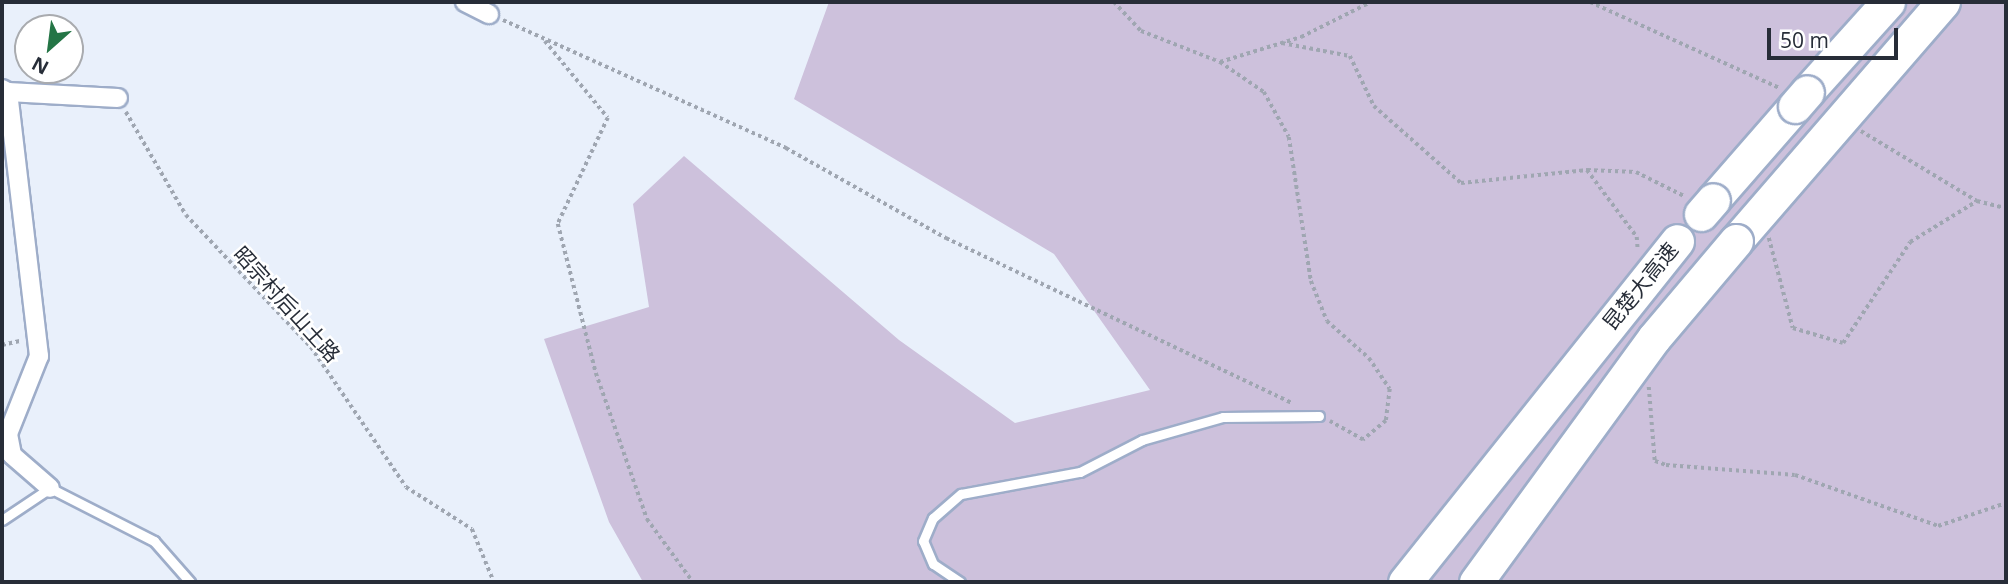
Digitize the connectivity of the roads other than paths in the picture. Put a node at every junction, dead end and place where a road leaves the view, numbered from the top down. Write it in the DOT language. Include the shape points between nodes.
graph roads {
  1 [pos="465,2"];
  2 [pos="1888,2"];
  3 [pos="1943,2"];
  4 [pos="489,14"];
  5 [pos="5,90"];
  6 [pos="118,99"];
  7 [pos="1319,416"];
  8 [pos="50,488"];
  9 [pos="2,520"];
  10 [pos="190,582"];
  11 [pos="960,582"];
  12 [pos="1405,582"];
  13 [pos="1476,582"];
  1 -- 4 [label="street"];
  2 -- 12 [label="highway, 昆楚大高速, bridge" via="1700,204 1677,241"];
  3 -- 13 [label="highway, 昆楚大高速, bridge" via="1614,390"];
  5 -- 6 [label="street"];
  5 -- 8 [label="street" via="39,356 8,434 12,455"];
  7 -- 11 [label="lane" via="1268,412 1223,418 1142,440 1080,472 961,494 933,518 923,541 933,564"];
  8 -- 9 [label="lane"];
  8 -- 10 [label="lane" via="154,541"];
}
